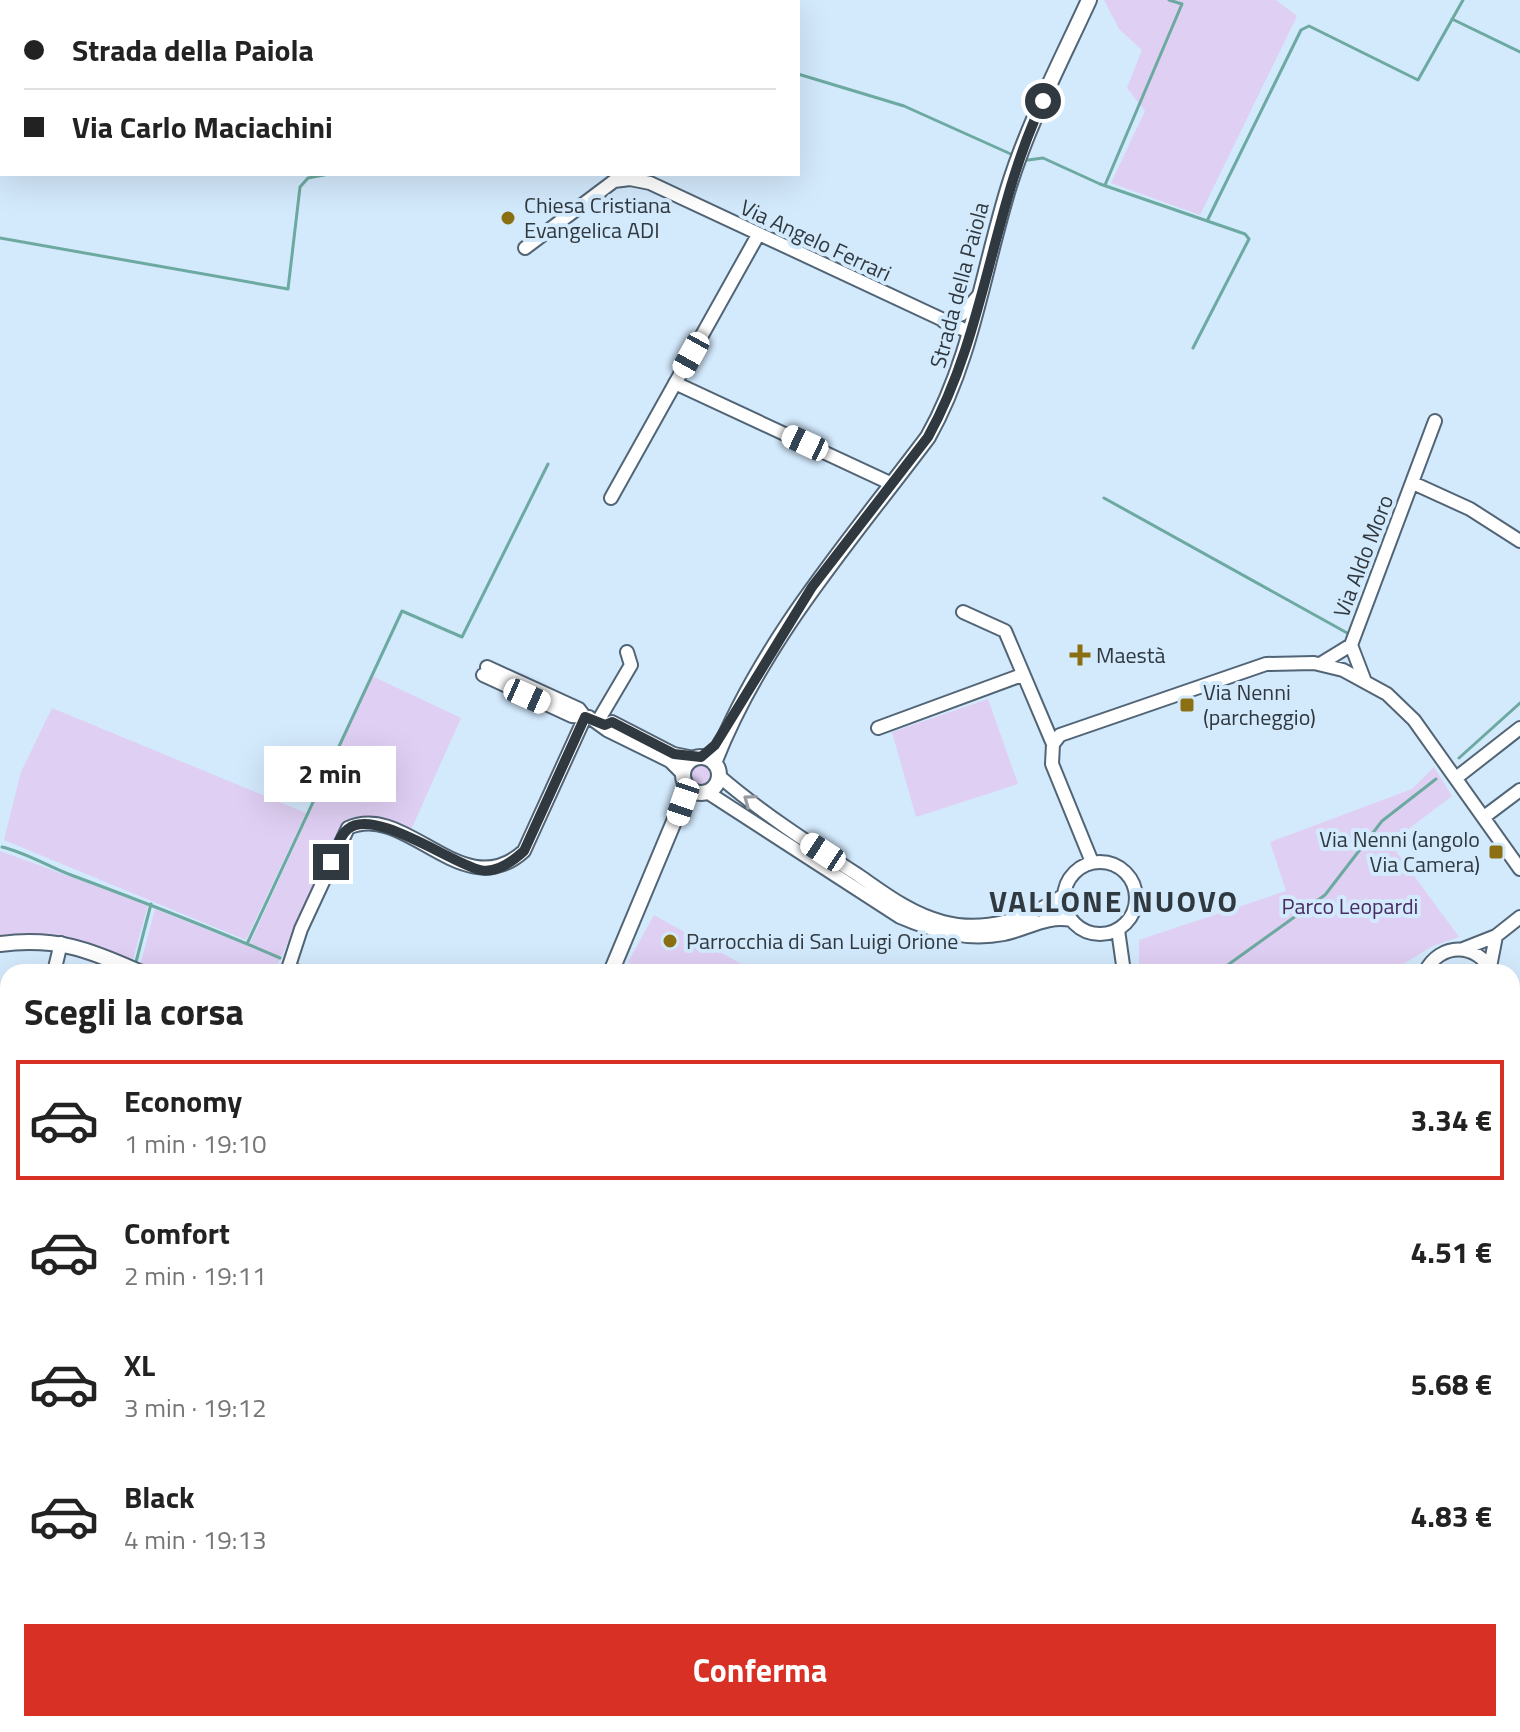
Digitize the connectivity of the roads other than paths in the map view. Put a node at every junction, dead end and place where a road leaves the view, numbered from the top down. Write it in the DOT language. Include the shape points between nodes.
graph roads {
  1 [pos="1089,0"];
  2 [pos="758,235"];
  3 [pos="525,248"];
  4 [pos="980,294"];
  5 [pos="943,321"];
  6 [pos="969,332"];
  7 [pos="675,383"];
  8 [pos="1435,421"];
  9 [pos="1413,483"];
  10 [pos="892,484"];
  11 [pos="611,498"];
  12 [pos="1520,541"];
  13 [pos="963,612"];
  14 [pos="1351,645"];
  15 [pos="627,652"];
  16 [pos="1320,664"];
  17 [pos="485,671"];
  18 [pos="1022,675"];
  19 [pos="1364,679"];
  20 [pos="596,721"];
  21 [pos="878,728"];
  22 [pos="1520,728"];
  23 [pos="1053,744"];
  24 [pos="707,763"];
  25 [pos="682,773"];
  26 [pos="1456,778"];
  27 [pos="1520,790"];
  28 [pos="699,791"];
  29 [pos="1487,815"];
  30 [pos="1092,862"];
  31 [pos="1520,869"];
  32 [pos="1064,895"];
  33 [pos="1520,917"];
  34 [pos="1071,920"];
  35 [pos="1118,930"];
  36 [pos="1496,936"];
  37 [pos="61,943"];
  38 [pos="0,944"];
  39 [pos="1463,949"];
  40 [pos="56,964"];
  41 [pos="121,964"];
  42 [pos="290,964"];
  43 [pos="614,964"];
  44 [pos="1123,964"];
  45 [pos="1431,964"];
  46 [pos="1486,964"];
  47 [pos="1492,964"];
  48 [pos="96,1732"];
  49 [pos="115,1732"];
  1 -- 4 [label="street, Strada della Paiola" via="1023,142"];
  2 -- 3 [label="street, Via Angelo Ferrari" via="650,183 630,179 614,181"];
  2 -- 5 [label="street, Via Angelo Ferrari"];
  2 -- 7 [label="street"];
  4 -- 5 [label="street" via="962,314"];
  4 -- 6 [label="street, Strada della Paiola"];
  5 -- 6 [label="street, Via Angelo Ferrari"];
  6 -- 10 [label="street, Strada della Paiola" via="943,410"];
  7 -- 10 [label="street"];
  7 -- 11 [label="street"];
  8 -- 9 [label="street, Via Aldo Moro"];
  9 -- 12 [label="street, Via Aldo Moro" via="1470,509"];
  9 -- 14 [label="street, Via Aldo Moro"];
  10 -- 24 [label="street, Strada della Paiola" via="812,587"];
  13 -- 18 [label="street" via="1005,631"];
  14 -- 16 [label="street, Via Aldo Moro"];
  14 -- 19 [label="street, Via Aldo Moro"];
  15 -- 20 [label="street" via="631,665"];
  16 -- 19 [label="street"];
  16 -- 23 [label="street" via="1266,664 1060,735"];
  17 -- 20 [label="street"];
  18 -- 21 [label="street"];
  18 -- 23 [label="street"];
  19 -- 26 [label="street" via="1414,720"];
  20 -- 24 [label="street" via="612,722 674,754"];
  20 -- 25 [label="street" via="670,761"];
  20 -- 42 [label="street" via="524,851 512,862 480,870 381,826 361,822 348,828"];
  22 -- 26 [label="street"];
  23 -- 30 [label="street" via="1052,764"];
  24 -- 25 [label="street" via="687,762"];
  24 -- 28 [label="street" via="717,782"];
  32 -- 24 [label="street, one-way" via="1033,913 986,926 943,922 907,907 763,811"];
  25 -- 28 [label="street"];
  26 -- 29 [label="street"];
  27 -- 29 [label="street"];
  28 -- 34 [label="street" via="923,927 979,937 1058,917"];
  28 -- 43 [label="street" via="676,823"];
  29 -- 31 [label="street"];
  30 -- 32 [label="street" via="1073,874"];
  30 -- 35 [label="street" via="1117,866 1134,885 1135,911"];
  32 -- 34 [label="street"];
  33 -- 36 [label="street"];
  34 -- 35 [label="street" via="1092,934"];
  35 -- 44 [label="street"];
  36 -- 39 [label="street"];
  36 -- 47 [label="street"];
  37 -- 38 [label="street"];
  37 -- 40 [label="street"];
  37 -- 41 [label="street"];
  39 -- 45 [label="street" via="1438,955"];
  39 -- 46 [label="street"];
  48 -- 49 [label="street"];
}
